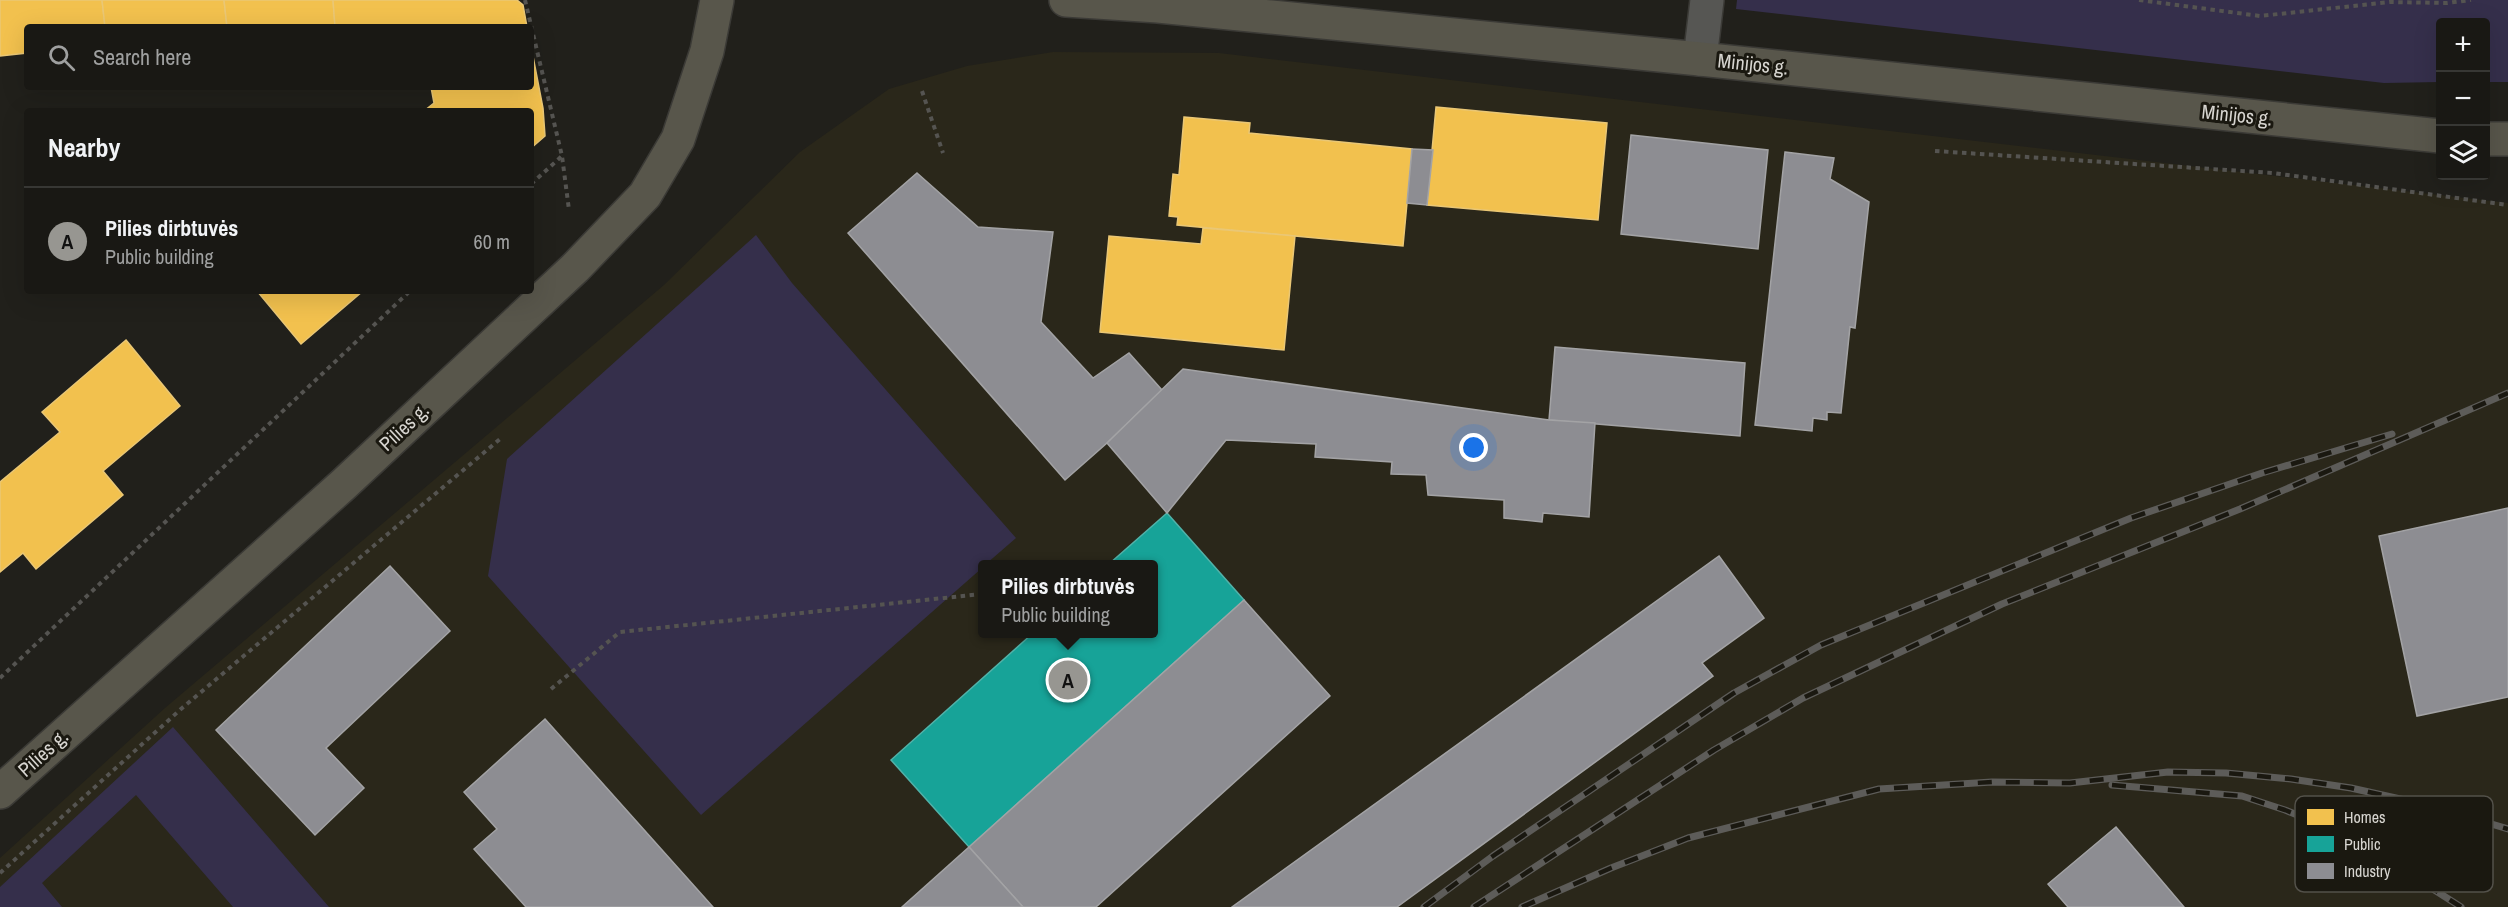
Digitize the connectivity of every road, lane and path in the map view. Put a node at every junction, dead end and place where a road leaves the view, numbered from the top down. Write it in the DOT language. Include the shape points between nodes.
graph roads {
  1 [pos="525,0"];
  2 [pos="717,0"];
  3 [pos="1065,0"];
  4 [pos="1707,0"];
  5 [pos="2139,0"];
  6 [pos="2471,0"];
  7 [pos="531,24"];
  8 [pos="534,38"];
  9 [pos="1700,58"];
  10 [pos="922,91"];
  11 [pos="2436,136"];
  12 [pos="2490,139"];
  13 [pos="2508,139"];
  14 [pos="1935,151"];
  15 [pos="943,153"];
  16 [pos="562,156"];
  17 [pos="534,180"];
  18 [pos="2508,204"];
  19 [pos="576,268"];
  20 [pos="407,294"];
  21 [pos="500,439"];
  22 [pos="978,594"];
  23 [pos="0,678"];
  24 [pos="550,689"];
  25 [pos="0,792"];
  26 [pos="0,873"];
  1 -- 7 [label="path"];
  2 -- 19 [label="main road, Pilies g." via="707,51 678,139 645,195"];
  3 -- 9 [label="main road, Minijos g."];
  4 -- 9 [label="street"];
  5 -- 6 [label="path" via="2260,16 2390,2"];
  8 -- 16 [label="path"];
  9 -- 11 [label="main road, Minijos g."];
  10 -- 15 [label="path"];
  12 -- 13 [label="main road"];
  14 -- 18 [label="path" via="2273,173"];
  16 -- 17 [label="path"];
  16 -- 19 [label="path"];
  19 -- 25 [label="main road, Pilies g." via="344,484"];
  20 -- 23 [label="path"];
  21 -- 26 [label="path" via="181,709"];
  22 -- 24 [label="path" via="620,632"];
}
